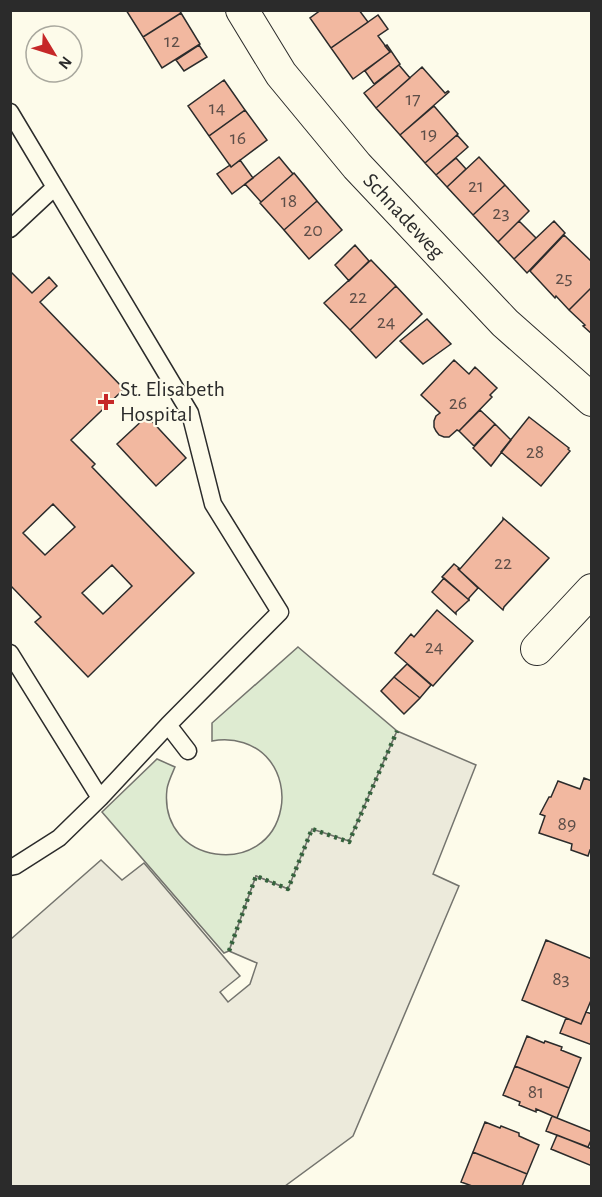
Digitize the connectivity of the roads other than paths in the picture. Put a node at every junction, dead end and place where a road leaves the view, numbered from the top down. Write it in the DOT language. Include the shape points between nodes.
graph roads {
  1 [pos="242,10"];
  2 [pos="10,112"];
  3 [pos="55,187"];
  4 [pos="10,229"];
  5 [pos="591,400"];
  6 [pos="591,590"];
  7 [pos="537,649"];
  8 [pos="10,653"];
  9 [pos="168,725"];
  10 [pos="188,751"];
  11 [pos="100,798"];
  12 [pos="10,867"];
  1 -- 5 [label="street, Schnadeweg" via="281,74 357,166 505,323"];
  2 -- 3 [label="lane"];
  3 -- 4 [label="lane"];
  3 -- 9 [label="lane" via="190,413 213,504 280,612"];
  6 -- 7 [label="street"];
  8 -- 11 [label="lane"];
  9 -- 10 [label="lane"];
  9 -- 11 [label="lane"];
  11 -- 12 [label="lane" via="59,838"];
}
